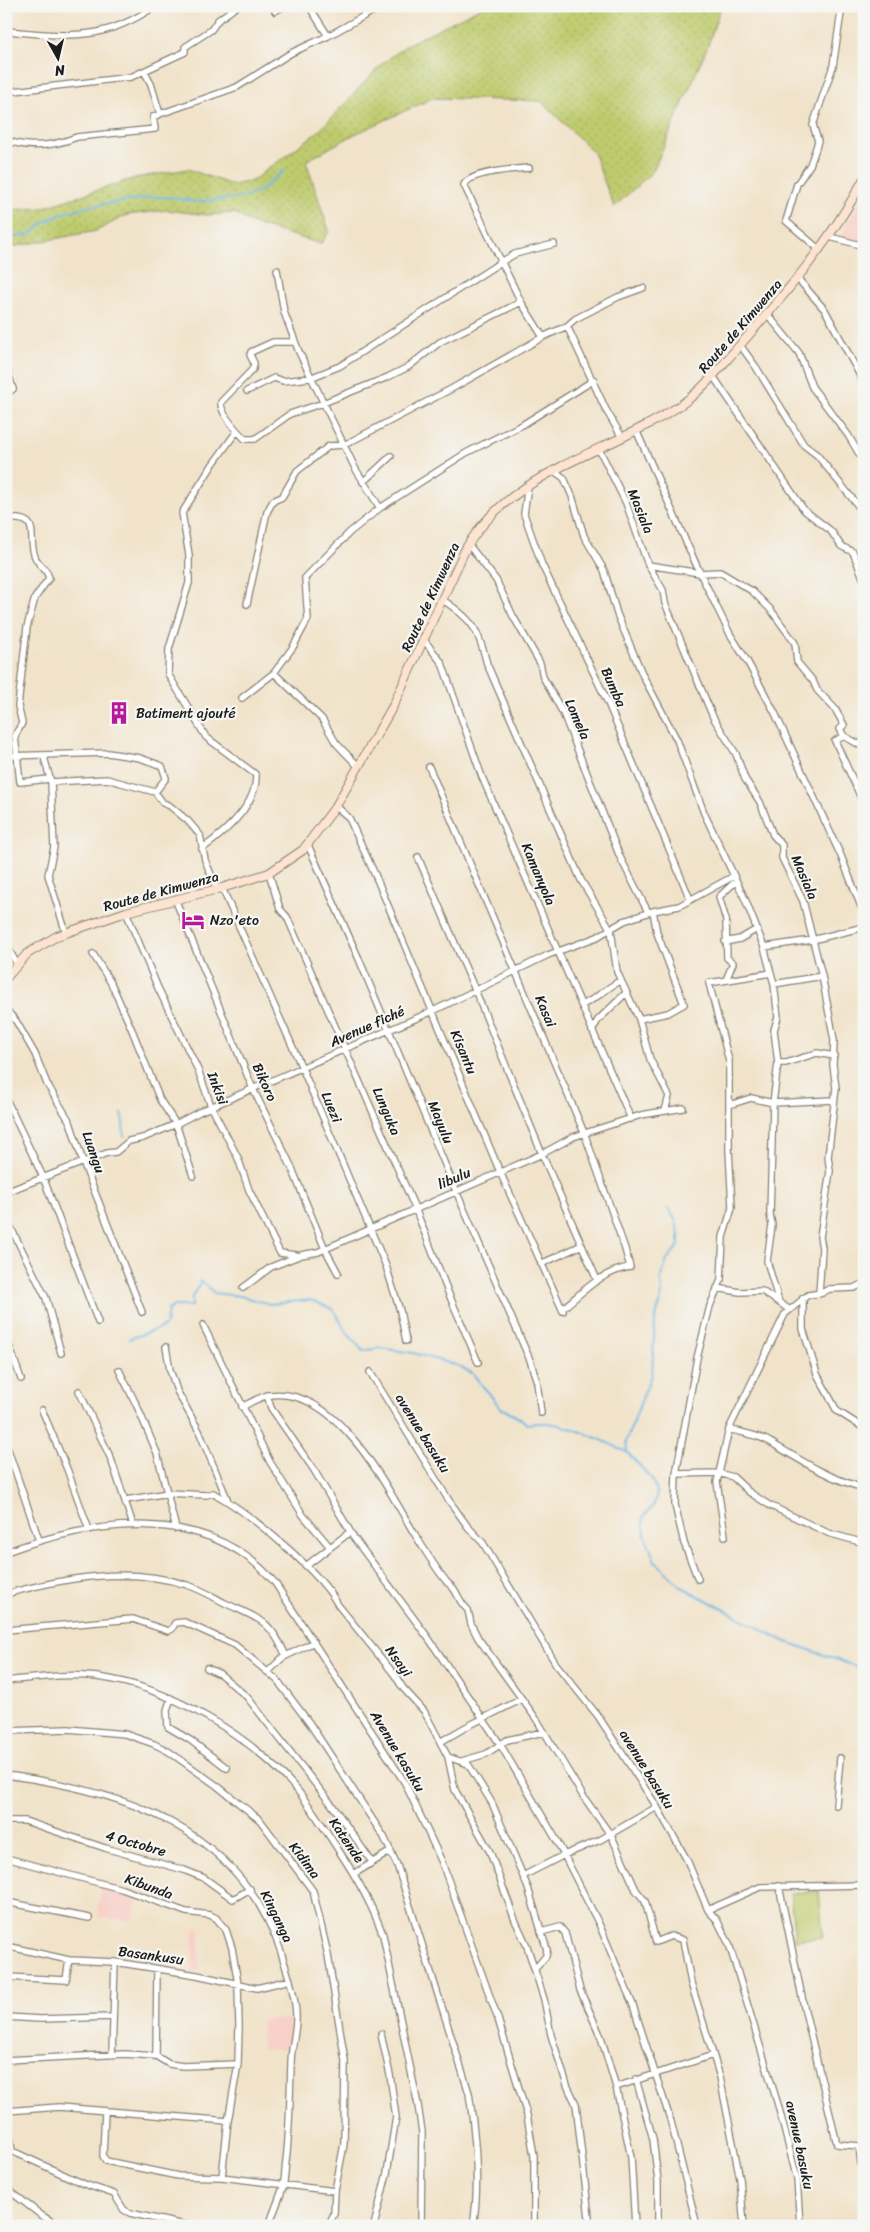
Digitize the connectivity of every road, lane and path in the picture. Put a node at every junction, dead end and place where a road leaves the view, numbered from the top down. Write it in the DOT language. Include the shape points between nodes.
graph roads {
  1 [pos="155,6"];
  2 [pos="236,6"];
  3 [pos="284,6"];
  4 [pos="309,6"];
  5 [pos="382,6"];
  6 [pos="842,6"];
  7 [pos="276,11"];
  8 [pos="6,31"];
  9 [pos="328,36"];
  10 [pos="144,72"];
  11 [pos="6,92"];
  12 [pos="160,114"];
  13 [pos="6,140"];
  14 [pos="528,168"];
  15 [pos="864,178"];
  16 [pos="830,237"];
  17 [pos="554,244"];
  18 [pos="864,246"];
  19 [pos="820,250"];
  20 [pos="501,262"];
  21 [pos="277,270"];
  22 [pos="798,279"];
  23 [pos="643,288"];
  24 [pos="521,302"];
  25 [pos="768,315"];
  26 [pos="567,326"];
  27 [pos="543,337"];
  28 [pos="295,342"];
  29 [pos="740,345"];
  30 [pos="6,367"];
  31 [pos="713,376"];
  32 [pos="310,378"];
  33 [pos="594,380"];
  34 [pos="864,382"];
  35 [pos="247,390"];
  36 [pos="6,394"];
  37 [pos="323,404"];
  38 [pos="636,430"];
  39 [pos="237,431"];
  40 [pos="622,437"];
  41 [pos="344,444"];
  42 [pos="596,450"];
  43 [pos="391,456"];
  44 [pos="864,462"];
  45 [pos="554,471"];
  46 [pos="363,482"];
  47 [pos="528,484"];
  48 [pos="380,508"];
  49 [pos="864,512"];
  50 [pos="6,519"];
  51 [pos="468,544"];
  52 [pos="648,565"];
  53 [pos="700,573"];
  54 [pos="864,579"];
  55 [pos="443,600"];
  56 [pos="247,604"];
  57 [pos="424,640"];
  58 [pos="274,673"];
  59 [pos="242,698"];
  60 [pos="844,736"];
  61 [pos="864,740"];
  62 [pos="50,754"];
  63 [pos="6,756"];
  64 [pos="17,757"];
  65 [pos="358,766"];
  66 [pos="429,767"];
  67 [pos="50,781"];
  68 [pos="155,792"];
  69 [pos="864,804"];
  70 [pos="336,806"];
  71 [pos="308,845"];
  72 [pos="202,849"];
  73 [pos="418,857"];
  74 [pos="269,873"];
  75 [pos="735,879"];
  76 [pos="220,888"];
  77 [pos="175,899"];
  78 [pos="690,899"];
  79 [pos="126,912"];
  80 [pos="651,912"];
  81 [pos="864,914"];
  82 [pos="864,927"];
  83 [pos="757,929"];
  84 [pos="611,930"];
  85 [pos="66,933"];
  86 [pos="812,940"];
  87 [pos="725,942"];
  88 [pos="6,945"];
  89 [pos="764,948"];
  90 [pos="557,951"];
  91 [pos="93,954"];
  92 [pos="17,964"];
  93 [pos="516,972"];
  94 [pos="771,973"];
  95 [pos="822,976"];
  96 [pos="6,978"];
  97 [pos="726,980"];
  98 [pos="620,981"];
  99 [pos="774,984"];
  100 [pos="475,990"];
  101 [pos="626,993"];
  102 [pos="581,1006"];
  103 [pos="6,1010"];
  104 [pos="433,1011"];
  105 [pos="639,1020"];
  106 [pos="390,1029"];
  107 [pos="592,1031"];
  108 [pos="346,1049"];
  109 [pos="834,1056"];
  110 [pos="778,1062"];
  111 [pos="302,1068"];
  112 [pos="253,1089"];
  113 [pos="6,1099"];
  114 [pos="833,1100"];
  115 [pos="773,1103"];
  116 [pos="729,1105"];
  117 [pos="211,1106"];
  118 [pos="682,1108"];
  119 [pos="665,1111"];
  120 [pos="631,1118"];
  121 [pos="176,1124"];
  122 [pos="585,1135"];
  123 [pos="542,1154"];
  124 [pos="83,1162"];
  125 [pos="500,1172"];
  126 [pos="193,1176"];
  127 [pos="43,1177"];
  128 [pos="6,1192"];
  129 [pos="456,1192"];
  130 [pos="415,1208"];
  131 [pos="6,1218"];
  132 [pos="370,1229"];
  133 [pos="582,1244"];
  134 [pos="325,1249"];
  135 [pos="301,1255"];
  136 [pos="541,1264"];
  137 [pos="338,1273"];
  138 [pos="596,1280"];
  139 [pos="864,1283"];
  140 [pos="243,1288"];
  141 [pos="717,1288"];
  142 [pos="818,1294"];
  143 [pos="804,1298"];
  144 [pos="779,1302"];
  145 [pos="790,1310"];
  146 [pos="142,1312"];
  147 [pos="98,1322"];
  148 [pos="203,1325"];
  149 [pos="6,1337"];
  150 [pos="406,1341"];
  151 [pos="166,1347"];
  152 [pos="61,1353"];
  153 [pos="478,1362"];
  154 [pos="119,1370"];
  155 [pos="370,1372"];
  156 [pos="21,1379"];
  157 [pos="79,1391"];
  158 [pos="267,1395"];
  159 [pos="242,1407"];
  160 [pos="42,1410"];
  161 [pos="541,1413"];
  162 [pos="864,1428"];
  163 [pos="729,1429"];
  164 [pos="6,1444"];
  165 [pos="718,1473"];
  166 [pos="676,1474"];
  167 [pos="864,1488"];
  168 [pos="168,1493"];
  169 [pos="126,1500"];
  170 [pos="228,1503"];
  171 [pos="133,1525"];
  172 [pos="176,1529"];
  173 [pos="90,1530"];
  174 [pos="350,1532"];
  175 [pos="725,1536"];
  176 [pos="39,1540"];
  177 [pos="864,1543"];
  178 [pos="330,1547"];
  179 [pos="6,1552"];
  180 [pos="306,1566"];
  181 [pos="698,1579"];
  182 [pos="6,1594"];
  183 [pos="6,1630"];
  184 [pos="314,1642"];
  185 [pos="286,1656"];
  186 [pos="207,1668"];
  187 [pos="268,1672"];
  188 [pos="6,1681"];
  189 [pos="171,1698"];
  190 [pos="522,1699"];
  191 [pos="482,1720"];
  192 [pos="6,1731"];
  193 [pos="544,1732"];
  194 [pos="440,1742"];
  195 [pos="500,1744"];
  196 [pos="448,1757"];
  197 [pos="840,1758"];
  198 [pos="462,1761"];
  199 [pos="227,1768"];
  200 [pos="6,1775"];
  201 [pos="836,1805"];
  202 [pos="657,1807"];
  203 [pos="6,1821"];
  204 [pos="608,1834"];
  205 [pos="391,1851"];
  206 [pos="564,1855"];
  207 [pos="6,1858"];
  208 [pos="372,1862"];
  209 [pos="354,1874"];
  210 [pos="523,1876"];
  211 [pos="864,1885"];
  212 [pos="779,1886"];
  213 [pos="250,1890"];
  214 [pos="6,1902"];
  215 [pos="708,1910"];
  216 [pos="89,1918"];
  217 [pos="541,1932"];
  218 [pos="6,1946"];
  219 [pos="69,1960"];
  220 [pos="115,1962"];
  221 [pos="157,1969"];
  222 [pos="534,1969"];
  223 [pos="6,1977"];
  224 [pos="290,1980"];
  225 [pos="238,1984"];
  226 [pos="6,2017"];
  227 [pos="113,2017"];
  228 [pos="381,2034"];
  229 [pos="112,2054"];
  230 [pos="713,2054"];
  231 [pos="156,2056"];
  232 [pos="6,2060"];
  233 [pos="238,2064"];
  234 [pos="656,2073"];
  235 [pos="636,2079"];
  236 [pos="616,2087"];
  237 [pos="105,2111"];
  238 [pos="6,2112"];
  239 [pos="228,2121"];
  240 [pos="222,2177"];
  241 [pos="283,2186"];
  242 [pos="6,2188"];
  243 [pos="864,2190"];
  244 [pos="336,2191"];
  245 [pos="59,2226"];
  246 [pos="188,2226"];
  247 [pos="269,2226"];
  248 [pos="328,2226"];
  249 [pos="374,2226"];
  250 [pos="421,2226"];
  251 [pos="473,2226"];
  252 [pos="534,2226"];
  253 [pos="590,2226"];
  254 [pos="634,2226"];
  255 [pos="658,2226"];
  256 [pos="697,2226"];
  257 [pos="744,2226"];
  258 [pos="800,2226"];
  1 -- 8 [label="street" via="116,29 75,36"];
  2 -- 10 [label="street" via="211,30 186,47 185,52"];
  3 -- 7 [label="street"];
  4 -- 9 [label="street"];
  5 -- 9 [label="street"];
  6 -- 19 [label="street" via="833,66 813,126 818,141 810,165 797,184 786,221"];
  9 -- 12 [label="street" via="291,53 237,87"];
  10 -- 11 [label="street" via="131,77"];
  10 -- 12 [label="street"];
  12 -- 13 [label="street" via="153,117 156,127 153,130 77,137 66,142 34,146"];
  14 -- 20 [label="street" via="490,173 464,183"];
  15 -- 16 [label="street, Route de Kimwenza"];
  16 -- 18 [label="street"];
  16 -- 19 [label="street, Route de Kimwenza"];
  17 -- 20 [label="street" via="515,254"];
  19 -- 22 [label="street, Route de Kimwenza"];
  20 -- 24 [label="street"];
  20 -- 32 [label="street" via="351,360"];
  21 -- 28 [label="street" via="284,312"];
  22 -- 25 [label="street, Route de Kimwenza"];
  22 -- 34 [label="street" via="825,310"];
  23 -- 26 [label="street" via="575,318"];
  24 -- 27 [label="street"];
  24 -- 37 [label="street" via="440,342 401,371"];
  25 -- 29 [label="street, Route de Kimwenza"];
  25 -- 44 [label="street" via="799,353 812,387"];
  26 -- 27 [label="street"];
  26 -- 33 [label="street"];
  27 -- 41 [label="street"];
  28 -- 32 [label="street"];
  28 -- 39 [label="street" via="273,342 250,353 254,366 220,405"];
  29 -- 31 [label="street, Route de Kimwenza"];
  29 -- 49 [label="street" via="804,445 817,455"];
  30 -- 36 [label="street" via="13,389"];
  31 -- 38 [label="street, Route de Kimwenza" via="680,406"];
  31 -- 54 [label="street" via="804,510 831,531 841,546 853,552"];
  32 -- 35 [label="street" via="274,378"];
  32 -- 37 [label="street"];
  33 -- 40 [label="street"];
  33 -- 48 [label="street" via="522,425 466,453"];
  37 -- 39 [label="street" via="290,414 255,439 246,439"];
  37 -- 41 [label="street"];
  38 -- 40 [label="street, Route de Kimwenza"];
  38 -- 53 [label="street"];
  39 -- 72 [label="street" via="182,513 190,555 189,583 169,649 168,674 206,737 256,777 241,814 225,832"];
  40 -- 42 [label="street, Route de Kimwenza"];
  41 -- 46 [label="street"];
  41 -- 56 [label="street" via="330,446 297,471 282,497 273,501 267,512"];
  42 -- 45 [label="street, Route de Kimwenza"];
  42 -- 52 [label="street, Masiala" via="602,453 626,503"];
  43 -- 46 [label="street"];
  45 -- 47 [label="street, Route de Kimwenza"];
  45 -- 75 [label="street" via="564,478 572,496 584,536 604,570 617,614 643,676 677,740 704,813"];
  46 -- 48 [label="street"];
  47 -- 51 [label="street, Route de Kimwenza" via="478,528"];
  47 -- 78 [label="street, Bumba" via="524,514 542,565 608,703"];
  48 -- 58 [label="street" via="350,532 305,578 308,618"];
  50 -- 64 [label="street" via="23,519 29,524 36,561 49,578 35,598 27,625 18,706 22,723 15,736"];
  51 -- 55 [label="street, Route de Kimwenza"];
  51 -- 80 [label="street, Lomela" via="496,580 540,663 543,677 563,713 620,857"];
  52 -- 53 [label="street"];
  52 -- 86 [label="street, Masiala" via="663,590 665,604 713,717 736,754 773,835 782,844 782,858 803,901"];
  53 -- 60 [label="street" via="723,574 752,592 772,610 795,643 797,662 836,710 844,725 840,729"];
  53 -- 81 [label="street" via="775,714 841,856"];
  55 -- 57 [label="street, Route de Kimwenza"];
  55 -- 84 [label="street" via="466,616 480,638 487,664 581,880"];
  57 -- 65 [label="street, Route de Kimwenza" via="393,706"];
  57 -- 90 [label="street, Kamanyola" via="442,663 482,777"];
  58 -- 59 [label="street"];
  58 -- 65 [label="street" via="322,719 336,743"];
  60 -- 61 [label="street" via="860,745"];
  60 -- 69 [label="street" via="836,742"];
  62 -- 64 [label="street"];
  62 -- 67 [label="street" via="44,757"];
  62 -- 68 [label="street" via="108,753 140,758 162,766 166,778"];
  63 -- 64 [label="street"];
  64 -- 67 [label="street" via="20,782"];
  65 -- 70 [label="street, Route de Kimwenza"];
  66 -- 93 [label="street, Kasai"];
  67 -- 68 [label="street" via="107,778"];
  67 -- 85 [label="street" via="54,847 48,875"];
  68 -- 72 [label="street, Luezi" via="200,835"];
  70 -- 71 [label="street, Route de Kimwenza"];
  70 -- 104 [label="street, Kisantu" via="349,818"];
  71 -- 74 [label="street, Route de Kimwenza"];
  71 -- 106 [label="street, Mayulu"];
  72 -- 76 [label="street, Luezi"];
  73 -- 100 [label="street"];
  74 -- 76 [label="street, Route de Kimwenza"];
  74 -- 108 [label="street, Lunguka" via="280,909 287,917"];
  75 -- 78 [label="street, Avenue fiché"];
  75 -- 83 [label="street"];
  75 -- 87 [label="street" via="719,897 726,920"];
  76 -- 77 [label="street, Route de Kimwenza"];
  76 -- 111 [label="street, Luezi"];
  77 -- 79 [label="street, Route de Kimwenza"];
  77 -- 112 [label="street, Bikoro"];
  78 -- 80 [label="street, Avenue fiché" via="679,906"];
  79 -- 85 [label="street, Route de Kimwenza"];
  79 -- 117 [label="street, Inkisi" via="198,1070"];
  80 -- 84 [label="street, Avenue fiché" via="618,923"];
  80 -- 105 [label="street, Lomela" via="684,1004 668,1013"];
  82 -- 86 [label="street"];
  83 -- 87 [label="street" via="740,939"];
  83 -- 89 [label="street"];
  84 -- 90 [label="street, Avenue fiché"];
  84 -- 98 [label="street"];
  85 -- 92 [label="street, Route de Kimwenza" via="27,954"];
  86 -- 89 [label="street"];
  86 -- 95 [label="street, Masiala"];
  87 -- 97 [label="street" via="727,958 733,963"];
  88 -- 92 [label="street"];
  89 -- 94 [label="street"];
  90 -- 93 [label="street, Avenue fiché"];
  90 -- 102 [label="street, Kamanyola"];
  91 -- 121 [label="street" via="111,983 160,1100"];
  92 -- 96 [label="street, Route de Kimwenza"];
  93 -- 100 [label="street, Avenue fiché"];
  93 -- 122 [label="street, Kasai"];
  94 -- 97 [label="street"];
  94 -- 99 [label="street"];
  95 -- 99 [label="street"];
  95 -- 109 [label="street, Masiala"];
  97 -- 116 [label="street" via="709,983 729,1061"];
  98 -- 101 [label="street"];
  98 -- 102 [label="street"];
  99 -- 110 [label="street"];
  100 -- 104 [label="street, Avenue fiché"];
  100 -- 123 [label="street"];
  101 -- 105 [label="street"];
  101 -- 107 [label="street" via="598,1020"];
  102 -- 107 [label="street, Kamanyola"];
  103 -- 124 [label="street, Luangu" via="35,1054 47,1084 70,1122"];
  104 -- 106 [label="street, Avenue fiché"];
  104 -- 125 [label="street, Kisantu"];
  105 -- 119 [label="street" via="650,1059 669,1096"];
  106 -- 108 [label="street, Avenue fiché"];
  106 -- 129 [label="street, Mayulu"];
  107 -- 120 [label="street, Kamanyola"];
  108 -- 111 [label="street, Avenue fiché"];
  108 -- 130 [label="street, Lunguka"];
  109 -- 110 [label="street" via="817,1053 786,1063"];
  109 -- 114 [label="street, Masiala" via="836,1088"];
  110 -- 115 [label="street"];
  111 -- 112 [label="street, Avenue fiché"];
  111 -- 132 [label="street, Luezi"];
  112 -- 117 [label="street, Avenue fiché"];
  112 -- 134 [label="street, Bikoro" via="292,1166"];
  113 -- 127 [label="street"];
  114 -- 115 [label="street"];
  114 -- 142 [label="street, Masiala" via="828,1157 830,1172 820,1237"];
  115 -- 116 [label="street" via="751,1098"];
  115 -- 144 [label="street" via="772,1225 767,1261"];
  116 -- 141 [label="street" via="732,1208 723,1237 721,1280"];
  117 -- 121 [label="street, Avenue fiché"];
  117 -- 135 [label="street, Inkisi" via="280,1253"];
  118 -- 119 [label="street, libulu"];
  119 -- 120 [label="street, libulu"];
  120 -- 122 [label="street, libulu"];
  121 -- 124 [label="street, Avenue fiché" via="129,1141 116,1152"];
  121 -- 126 [label="street"];
  122 -- 123 [label="street, libulu" via="573,1137"];
  122 -- 138 [label="street, Kasai" via="630,1267"];
  123 -- 125 [label="street, libulu"];
  123 -- 133 [label="street"];
  124 -- 127 [label="street, Avenue fiché"];
  124 -- 146 [label="street, Luangu"];
  125 -- 129 [label="street, libulu"];
  125 -- 136 [label="street, Kisantu"];
  127 -- 128 [label="street, Avenue fiché"];
  127 -- 147 [label="street"];
  129 -- 130 [label="street, libulu"];
  129 -- 161 [label="street, Mayulu" via="530,1360"];
  130 -- 132 [label="street, libulu"];
  130 -- 153 [label="street, Lunguka"];
  131 -- 152 [label="street" via="46,1298"];
  132 -- 134 [label="street, libulu"];
  132 -- 150 [label="street, Luezi" via="386,1266"];
  133 -- 136 [label="street"];
  133 -- 138 [label="street"];
  134 -- 135 [label="street, libulu"];
  134 -- 137 [label="street, Bikoro"];
  135 -- 140 [label="street, libulu" via="271,1267"];
  136 -- 138 [label="street, Kisantu" via="563,1310"];
  139 -- 142 [label="street" via="854,1288 829,1289"];
  141 -- 144 [label="street" via="762,1291"];
  141 -- 166 [label="street" via="697,1358"];
  142 -- 143 [label="street"];
  143 -- 145 [label="street"];
  143 -- 162 [label="street" via="802,1329 817,1374 833,1406"];
  144 -- 145 [label="street"];
  145 -- 163 [label="street" via="785,1314"];
  148 -- 159 [label="street"];
  149 -- 156 [label="street"];
  151 -- 170 [label="street" via="175,1385 199,1431"];
  154 -- 168 [label="street" via="157,1454"];
  155 -- 202 [label="street, avenue basuku" via="448,1499 482,1543 556,1664 598,1716"];
  157 -- 169 [label="street"];
  158 -- 159 [label="street"];
  158 -- 174 [label="street" via="271,1408 314,1470"];
  158 -- 190 [label="street" via="295,1398 318,1407 361,1448 421,1545 453,1588 462,1606 468,1610 478,1638"];
  159 -- 178 [label="street" via="281,1482"];
  160 -- 173 [label="street"];
  163 -- 165 [label="street"];
  163 -- 167 [label="street" via="768,1440 844,1483"];
  164 -- 176 [label="street"];
  165 -- 166 [label="street"];
  165 -- 175 [label="street" via="717,1490"];
  165 -- 177 [label="street" via="738,1480 769,1506 828,1533"];
  166 -- 181 [label="street" via="676,1505 684,1543"];
  168 -- 169 [label="street, Nsayi"];
  168 -- 170 [label="street, Nsayi" via="213,1493"];
  168 -- 172 [label="street"];
  169 -- 171 [label="street"];
  170 -- 180 [label="street, Nsayi" via="258,1524"];
  171 -- 172 [label="street, Avenue kasuku"];
  171 -- 173 [label="street, Avenue kasuku"];
  172 -- 184 [label="street, Avenue kasuku" via="222,1541 250,1558 275,1583"];
  173 -- 176 [label="street, Avenue kasuku"];
  174 -- 178 [label="street"];
  174 -- 191 [label="street"];
  176 -- 179 [label="street, Avenue kasuku"];
  178 -- 180 [label="street"];
  180 -- 194 [label="street, Nsayi" via="333,1595 424,1711"];
  182 -- 185 [label="street" via="45,1584 110,1576 148,1577 174,1582 196,1588 262,1620 277,1636"];
  183 -- 187 [label="street" via="133,1619 168,1630 184,1622 234,1645"];
  184 -- 185 [label="street"];
  184 -- 252 [label="street, Avenue kasuku" via="405,1783 442,1860 498,2019 527,2115 534,2156"];
  185 -- 187 [label="street"];
  186 -- 208 [label="street" via="220,1674 247,1697 332,1805"];
  187 -- 205 [label="street" via="310,1724"];
  188 -- 189 [label="street, Katende" via="97,1676"];
  189 -- 199 [label="street" via="166,1710 168,1727"];
  189 -- 209 [label="street, Katende" via="186,1704 245,1742 279,1772 298,1791"];
  190 -- 191 [label="street"];
  190 -- 193 [label="street"];
  191 -- 194 [label="street"];
  191 -- 195 [label="street"];
  192 -- 244 [label="street, Kidima" via="76,1730 126,1734 154,1744 216,1785 260,1820 296,1866 313,1891 319,1910 345,2061 344,2144"];
  193 -- 195 [label="street" via="515,1737"];
  193 -- 204 [label="street"];
  194 -- 196 [label="street, Nsayi"];
  195 -- 198 [label="street" via="486,1754"];
  195 -- 206 [label="street"];
  196 -- 198 [label="street"];
  196 -- 222 [label="street, Nsayi" via="455,1790 490,1852"];
  197 -- 201 [label="street"];
  198 -- 210 [label="street" via="472,1768 492,1803"];
  200 -- 213 [label="street, Kinganga" via="79,1787 149,1810 202,1841 232,1867"];
  202 -- 204 [label="street"];
  202 -- 215 [label="street, avenue basuku"];
  203 -- 213 [label="street, 4 Octobre" via="25,1821 184,1870 204,1878 233,1899"];
  204 -- 206 [label="street"];
  204 -- 230 [label="street" via="616,1843 636,1890 645,1901 656,1942 672,1936 683,1940 691,1984"];
  205 -- 208 [label="street"];
  205 -- 251 [label="street" via="468,2093 475,2182"];
  206 -- 210 [label="street"];
  206 -- 234 [label="street" via="599,1924"];
  207 -- 225 [label="street, Kibunda" via="216,1918 230,1940"];
  208 -- 209 [label="street"];
  209 -- 250 [label="street, Katende" via="375,1911 383,1934 418,2105 422,2132"];
  210 -- 217 [label="street"];
  211 -- 212 [label="street"];
  212 -- 215 [label="street" via="754,1889"];
  212 -- 243 [label="street" via="837,2144 859,2146"];
  213 -- 224 [label="street, Kinganga" via="270,1924"];
  214 -- 216 [label="street"];
  215 -- 258 [label="street, avenue basuku" via="717,1920 733,1954 775,2092 797,2179"];
  217 -- 222 [label="street" via="547,1953"];
  217 -- 236 [label="street" via="560,1927 565,1932 580,1990 601,2037"];
  218 -- 219 [label="street, Basankusu"];
  219 -- 220 [label="street, Basankusu"];
  219 -- 223 [label="street" via="66,1980"];
  220 -- 221 [label="street, Basankusu"];
  220 -- 227 [label="street"];
  221 -- 225 [label="street, Basankusu"];
  221 -- 231 [label="street"];
  222 -- 253 [label="street, Nsayi" via="551,2035 576,2104"];
  224 -- 225 [label="street, Basankusu" via="257,1988"];
  224 -- 241 [label="street, Kinganga" via="296,2021 291,2058 291,2124"];
  225 -- 233 [label="street, Kibunda"];
  226 -- 227 [label="street"];
  227 -- 229 [label="street"];
  228 -- 249 [label="street" via="396,2117"];
  229 -- 231 [label="street"];
  229 -- 232 [label="street"];
  230 -- 234 [label="street"];
  230 -- 257 [label="street" via="739,2175"];
  231 -- 233 [label="street" via="169,2064 183,2066"];
  233 -- 239 [label="street, Kibunda"];
  234 -- 235 [label="street"];
  234 -- 256 [label="street"];
  235 -- 236 [label="street"];
  235 -- 255 [label="street" via="653,2139 658,2181"];
  236 -- 254 [label="street" via="631,2157"];
  237 -- 238 [label="street" via="59,2107"];
  237 -- 239 [label="street"];
  237 -- 240 [label="street" via="103,2156 106,2162 178,2176"];
  238 -- 246 [label="street" via="12,2151 114,2194 124,2210 130,2213"];
  239 -- 240 [label="street, Kibunda"];
  240 -- 241 [label="street"];
  241 -- 244 [label="street"];
  241 -- 247 [label="street, Kinganga"];
  242 -- 245 [label="street"];
  244 -- 248 [label="street, Kidima" via="334,2214"];
}
